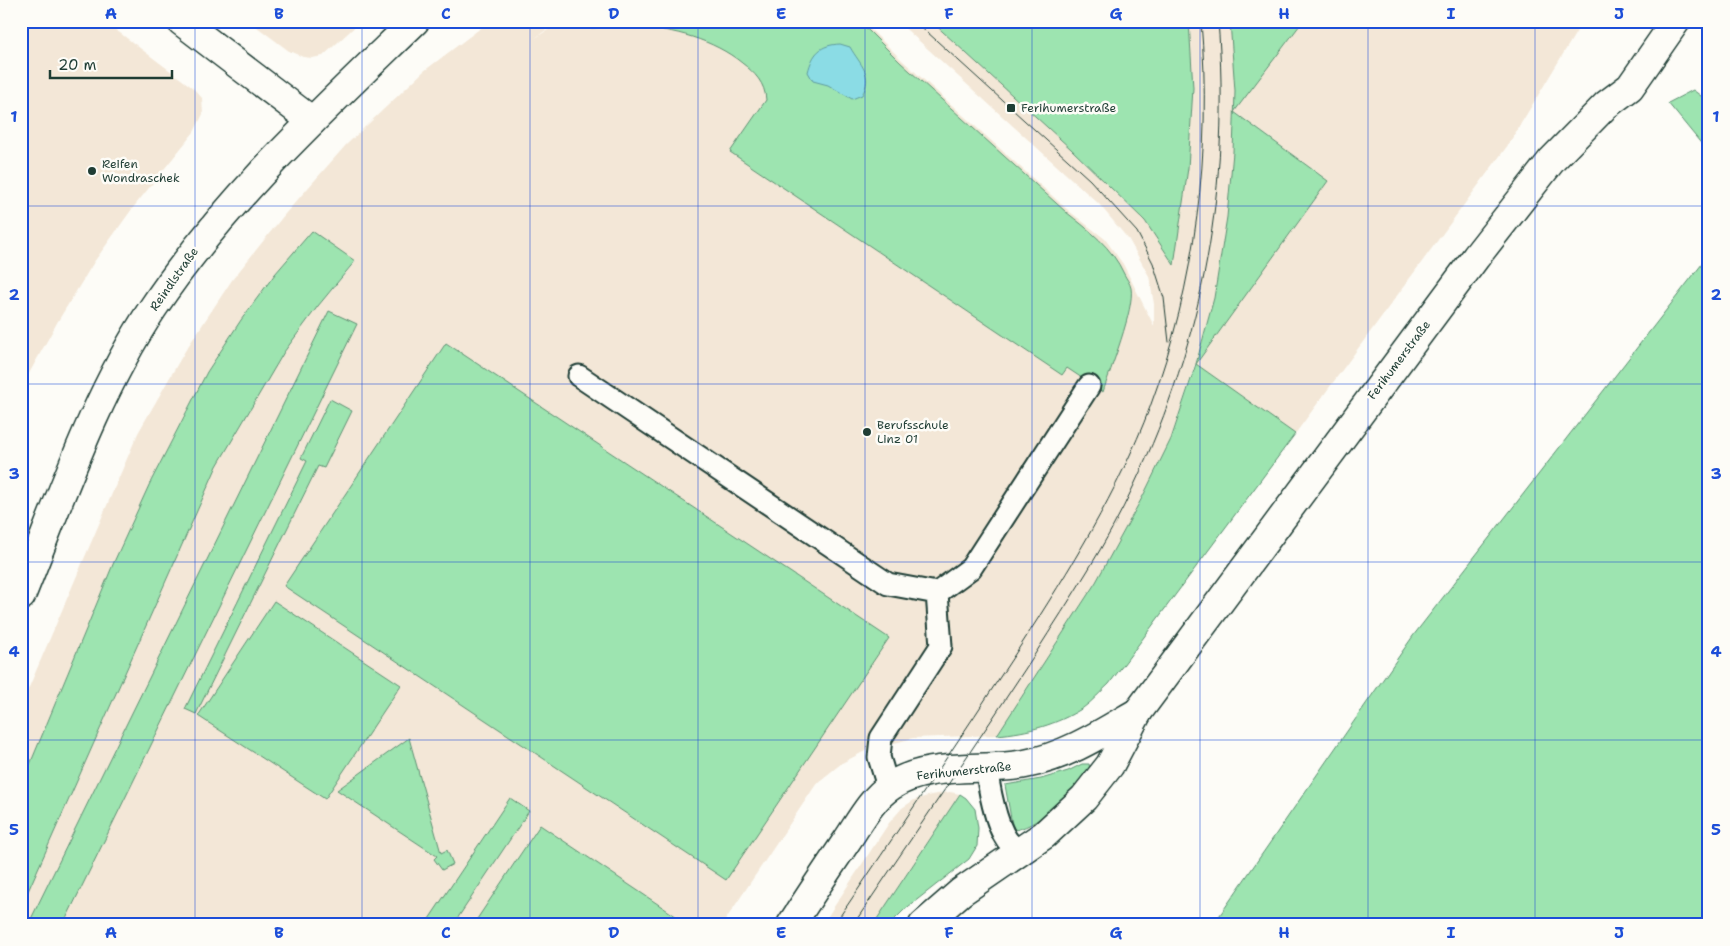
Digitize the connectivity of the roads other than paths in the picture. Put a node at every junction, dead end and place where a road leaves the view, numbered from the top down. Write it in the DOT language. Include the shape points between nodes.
graph roads {
  1 [pos="180,21"];
  2 [pos="415,21"];
  3 [pos="1676,21"];
  4 [pos="312,121"];
  5 [pos="579,376"];
  6 [pos="1089,386"];
  7 [pos="937,593"];
  8 [pos="21,596"];
  9 [pos="1138,712"];
  10 [pos="987,768"];
  11 [pos="888,788"];
  12 [pos="1018,851"];
  13 [pos="791,925"];
  14 [pos="923,925"];
  1 -- 4 [label="street"];
  2 -- 4 [label="street, Reindlstraße"];
  3 -- 9 [label="street, Ferihumerstraße" via="1630,87 1606,105 1552,160 1482,249"];
  4 -- 8 [label="street, Reindlstraße" via="200,243 152,309 86,433"];
  5 -- 7 [label="lane" via="888,584"];
  6 -- 7 [label="lane" via="971,568"];
  7 -- 11 [label="lane" via="941,646 881,738 879,757"];
  9 -- 10 [label="street, Ferihumerstraße" via="1060,754 1024,764"];
  9 -- 12 [label="street, Ferihumerstraße" via="1110,765 1084,798 1044,835"];
  10 -- 11 [label="street, Ferihumerstraße" via="914,775"];
  10 -- 12 [label="lane" via="998,820 1006,839"];
  11 -- 13 [label="street, Ferihumerstraße" via="868,809"];
  12 -- 14 [label="street, Ferihumerstraße" via="961,892"];
}
